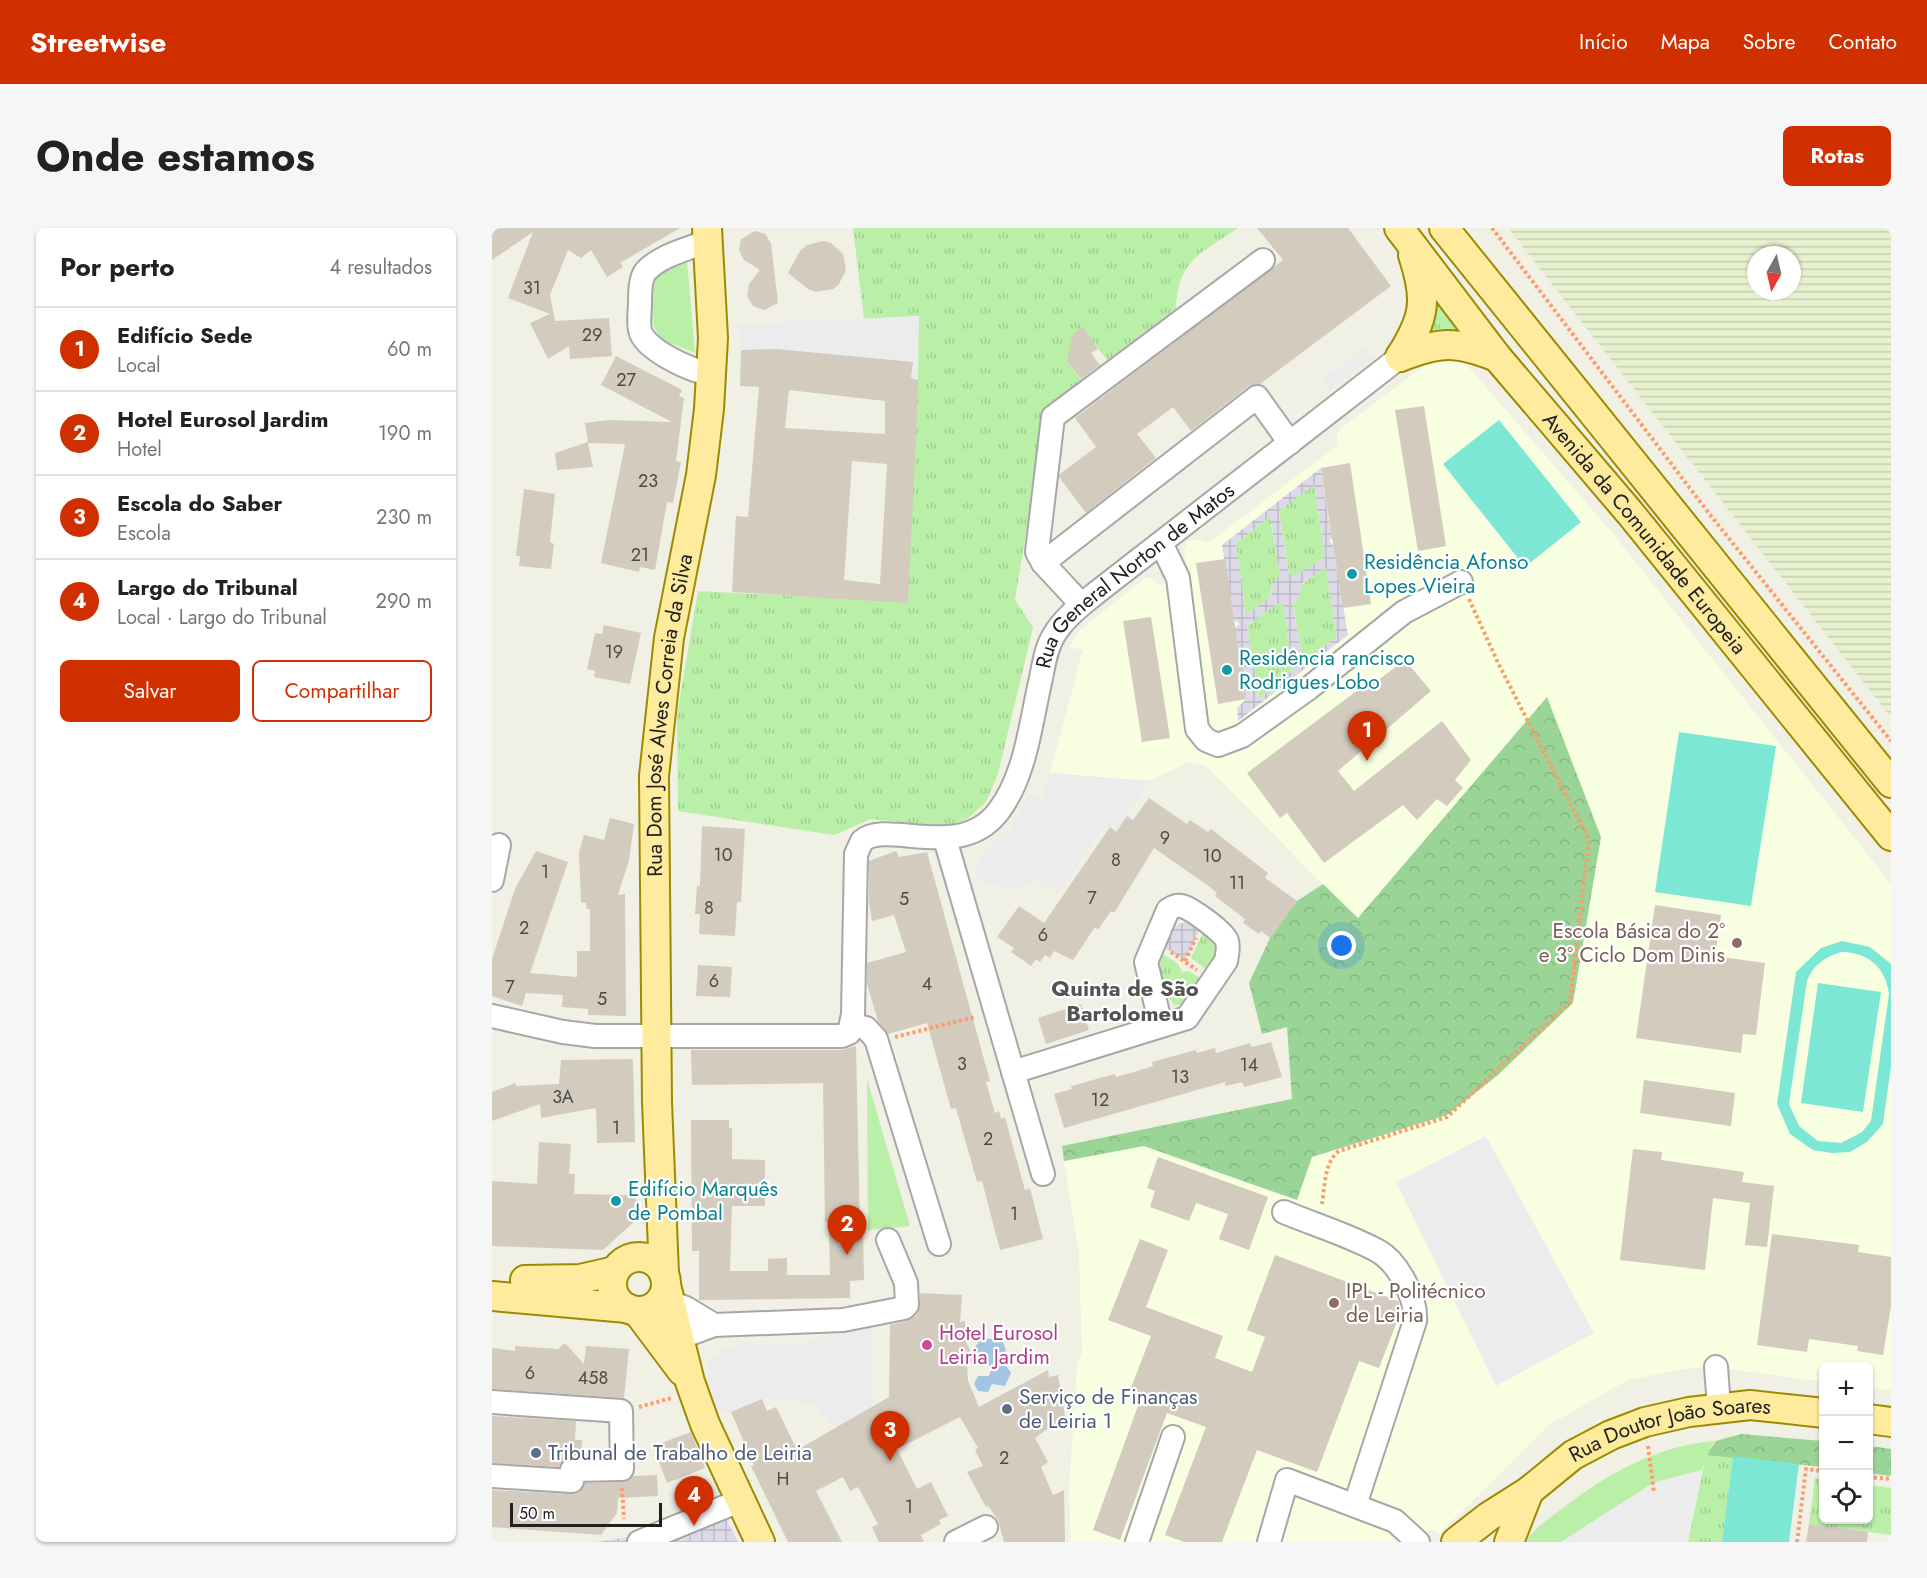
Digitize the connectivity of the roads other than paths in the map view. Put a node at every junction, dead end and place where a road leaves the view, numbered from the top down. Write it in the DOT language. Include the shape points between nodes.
graph roads {
  1 [pos="1444,228"];
  2 [pos="1403,233"];
  3 [pos="707,234"];
  4 [pos="1263,261"];
  5 [pos="1400,357"];
  6 [pos="1497,357"];
  7 [pos="712,374"];
  8 [pos="1290,442"];
  9 [pos="1161,543"];
  10 [pos="1043,563"];
  11 [pos="1461,582"];
  12 [pos="1082,604"];
  13 [pos="1891,783"];
  14 [pos="1891,836"];
  15 [pos="945,838"];
  16 [pos="499,846"];
  17 [pos="492,880"];
  18 [pos="492,1016"];
  19 [pos="852,1025"];
  20 [pos="1161,1026"];
  21 [pos="656,1037"];
  22 [pos="1013,1072"];
  23 [pos="1043,1174"];
  24 [pos="659,1206"];
  25 [pos="1284,1212"];
  26 [pos="888,1240"];
  27 [pos="939,1244"];
  28 [pos="623,1265"];
  29 [pos="492,1278"];
  30 [pos="666,1287"];
  31 [pos="492,1296"];
  32 [pos="649,1322"];
  33 [pos="714,1325"];
  34 [pos="1716,1367"];
  35 [pos="492,1402"];
  36 [pos="1719,1407"];
  37 [pos="1819,1412"];
  38 [pos="1873,1420"];
  39 [pos="1891,1422"];
  40 [pos="1173,1437"];
  41 [pos="492,1476"];
  42 [pos="1529,1491"];
  43 [pos="739,1501"];
  44 [pos="1355,1505"];
  45 [pos="986,1527"];
  46 [pos="639,1542"];
  47 [pos="760,1542"];
  48 [pos="956,1542"];
  49 [pos="1137,1542"];
  50 [pos="1269,1542"];
  51 [pos="1418,1542"];
  52 [pos="1456,1542"];
  53 [pos="1487,1542"];
  54 [pos="1509,1542"];
  1 -- 13 [label="main road, Avenida da Comunidade Europeia"];
  2 -- 5 [label="main road" via="1422,288 1424,306 1416,332"];
  2 -- 6 [label="main road, Avenida da Comunidade Europeia"];
  3 -- 7 [label="main road, Rua Dom José Alves Correia da Silva"];
  3 -- 7 [label="street" via="660,260 645,273 640,289 640,332 651,347 680,364"];
  4 -- 10 [label="street" via="1053,417 1037,539 1037,552"];
  5 -- 6 [label="main road" via="1444,343 1465,345"];
  5 -- 8 [label="street, Rua General Norton de Matos"];
  6 -- 14 [label="main road, Avenida da Comunidade Europeia" via="1630,513"];
  7 -- 21 [label="main road, Rua Dom José Alves Correia da Silva" via="701,475 669,638 656,745"];
  8 -- 9 [label="street, Rua General Norton de Matos"];
  8 -- 10 [label="street" via="1257,397"];
  9 -- 11 [label="street" via="1178,578 1197,729 1206,740 1218,745 1242,736 1404,612"];
  9 -- 12 [label="street, Rua General Norton de Matos"];
  10 -- 12 [label="street"];
  12 -- 15 [label="street, Rua General Norton de Matos" via="1054,635 1047,649 1024,750 1006,800 979,828"];
  15 -- 19 [label="street, Rua General Norton de Matos" via="877,835 866,838 858,847"];
  15 -- 22 [label="street"];
  16 -- 17 [label="street"];
  18 -- 21 [label="street" via="563,1032"];
  19 -- 21 [label="street" via="842,1036"];
  19 -- 27 [label="street" via="866,1028 877,1042"];
  20 -- 20 [label="street" via="1187,1018 1226,961 1228,951 1227,941 1218,930 1178,906 1168,910 1147,954 1146,970"];
  20 -- 22 [label="street"];
  21 -- 24 [label="main road, Rua Dom José Alves Correia da Silva"];
  22 -- 23 [label="street"];
  24 -- 28 [label="main road"];
  24 -- 30 [label="main road, Rua Dom José Alves Correia da Silva"];
  25 -- 44 [label="street" via="1379,1252 1397,1272 1416,1310"];
  26 -- 33 [label="street" via="906,1284 904,1308 843,1320"];
  28 -- 29 [label="main road" via="580,1279"];
  28 -- 30 [label="main road" via="646,1258 660,1267"];
  28 -- 32 [label="main road" via="612,1288 615,1296"];
  30 -- 32 [label="main road, Rua Dom José Alves Correia da Silva"];
  30 -- 32 [label="main road" via="660,1301 645,1310"];
  30 -- 33 [label="street" via="686,1308"];
  31 -- 32 [label="main road"];
  32 -- 33 [label="street"];
  32 -- 43 [label="main road, Rua Dom José Alves Correia da Silva"];
  34 -- 36 [label="street"];
  35 -- 41 [label="street" via="621,1411 622,1469 573,1470 572,1481"];
  36 -- 37 [label="main road, Rua Doutor João Soares" via="1772,1406"];
  36 -- 42 [label="main road, Rua Doutor João Soares" via="1646,1422 1611,1436 1573,1455"];
  38 -- 39 [label="main road"];
  40 -- 49 [label="street"];
  42 -- 52 [label="main road, Rua Doutor João Soares"];
  42 -- 53 [label="main road, Rua Doutor João Soares"];
  42 -- 54 [label="main road, Rua Doutor João Soares"];
  43 -- 46 [label="street"];
  43 -- 47 [label="main road, Rua Dom José Alves Correia da Silva"];
  44 -- 50 [label="street" via="1287,1480"];
  44 -- 51 [label="street" via="1395,1521"];
  45 -- 48 [label="street"];
}
